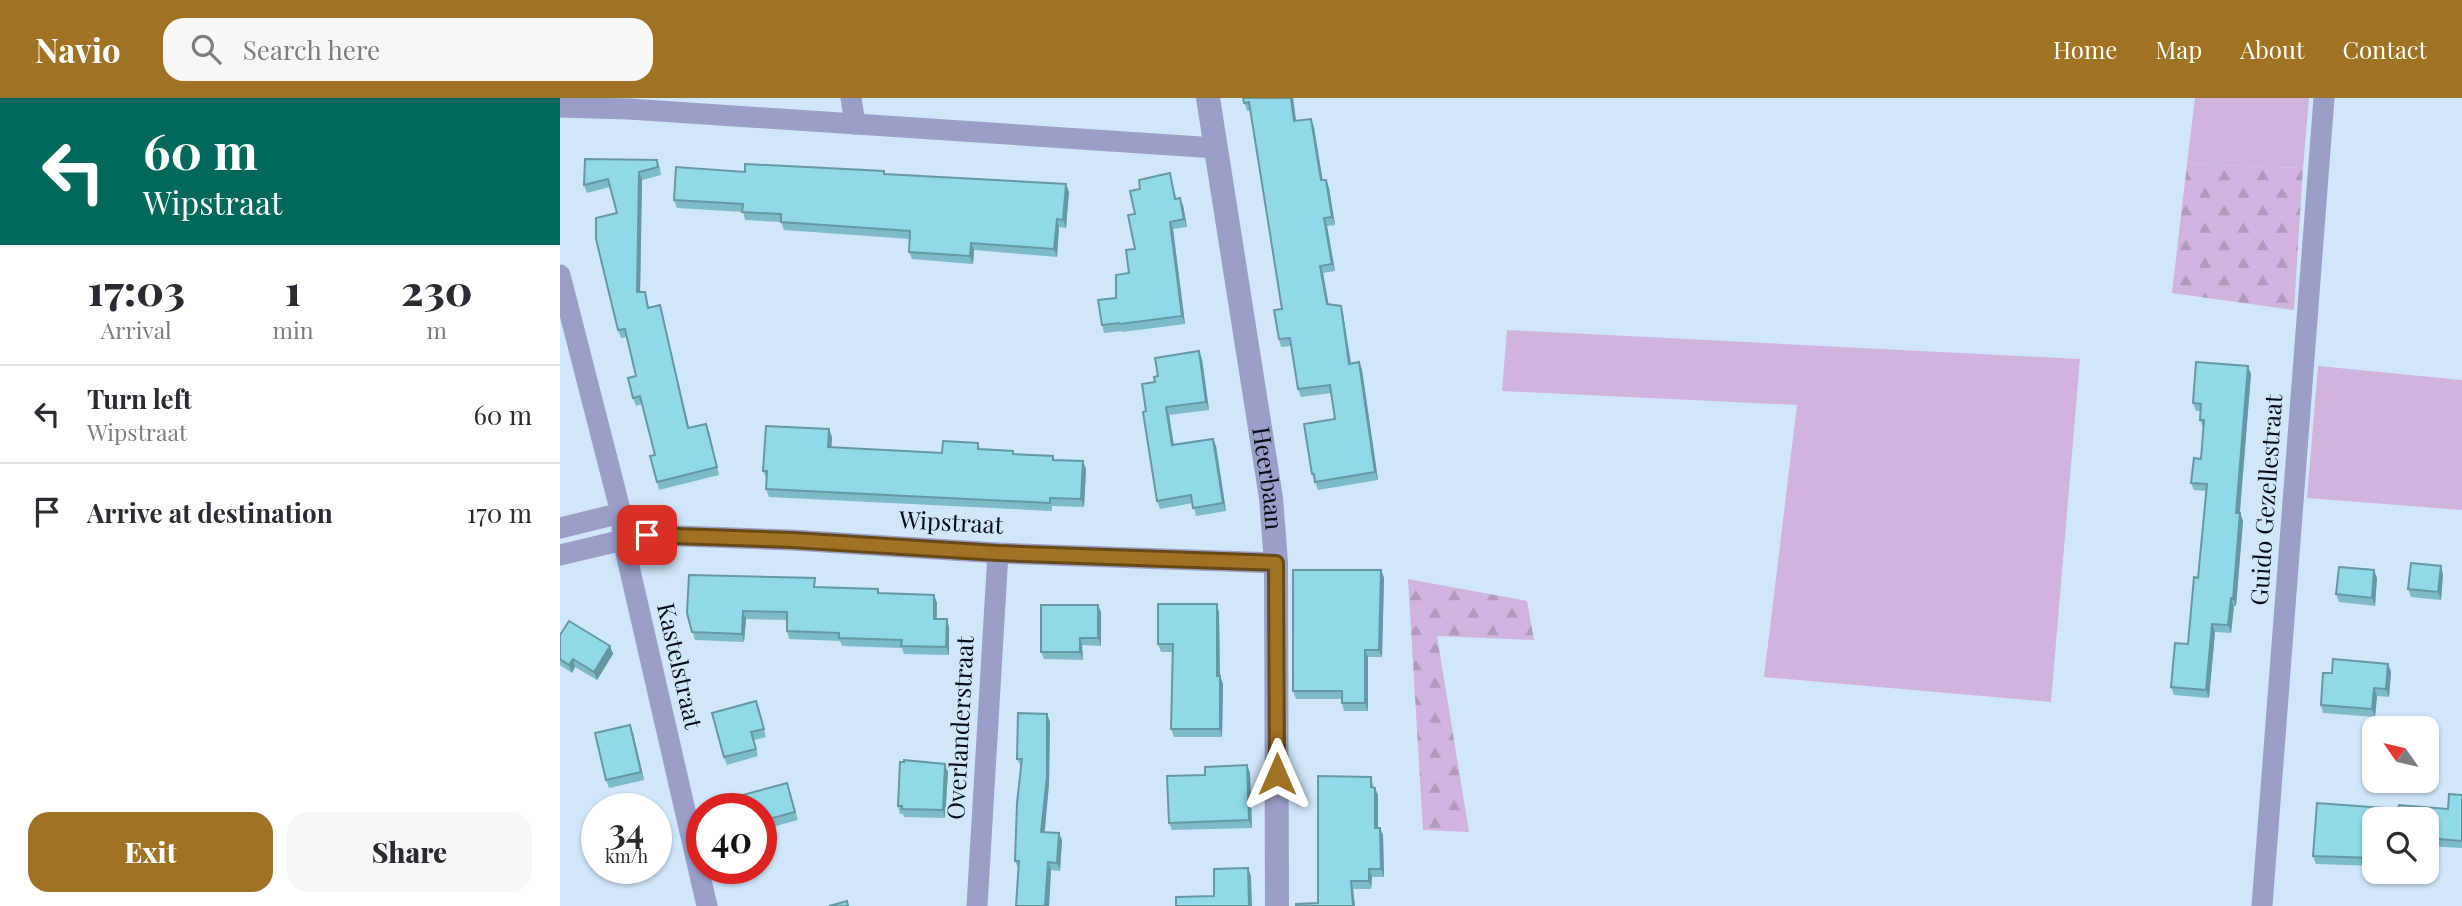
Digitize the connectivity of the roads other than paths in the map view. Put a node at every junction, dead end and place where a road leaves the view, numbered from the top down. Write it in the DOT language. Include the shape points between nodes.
graph roads {
  1 [pos="851,98"];
  2 [pos="1208,98"];
  3 [pos="2324,98"];
  4 [pos="560,107"];
  5 [pos="855,124"];
  6 [pos="1216,148"];
  7 [pos="560,275"];
  8 [pos="560,528"];
  9 [pos="622,529"];
  10 [pos="998,553"];
  11 [pos="560,555"];
  12 [pos="1276,563"];
  13 [pos="708,906"];
  14 [pos="977,906"];
  15 [pos="1277,906"];
  16 [pos="2262,906"];
  1 -- 5 [label="street"];
  2 -- 6 [label="street, Heerbaan"];
  3 -- 16 [label="street, Guido Gezellestraat"];
  4 -- 5 [label="street"];
  5 -- 6 [label="street"];
  6 -- 12 [label="street, Heerbaan" via="1271,498"];
  7 -- 9 [label="street, Kastelstraat"];
  8 -- 9 [label="street, Wipstraat"];
  9 -- 10 [label="street, Wipstraat"];
  9 -- 11 [label="street, Wipstraat"];
  9 -- 13 [label="street, Kastelstraat"];
  10 -- 12 [label="street, Wipstraat"];
  10 -- 14 [label="street, Overlanderstraat"];
  12 -- 15 [label="street, Heerbaan"];
}
